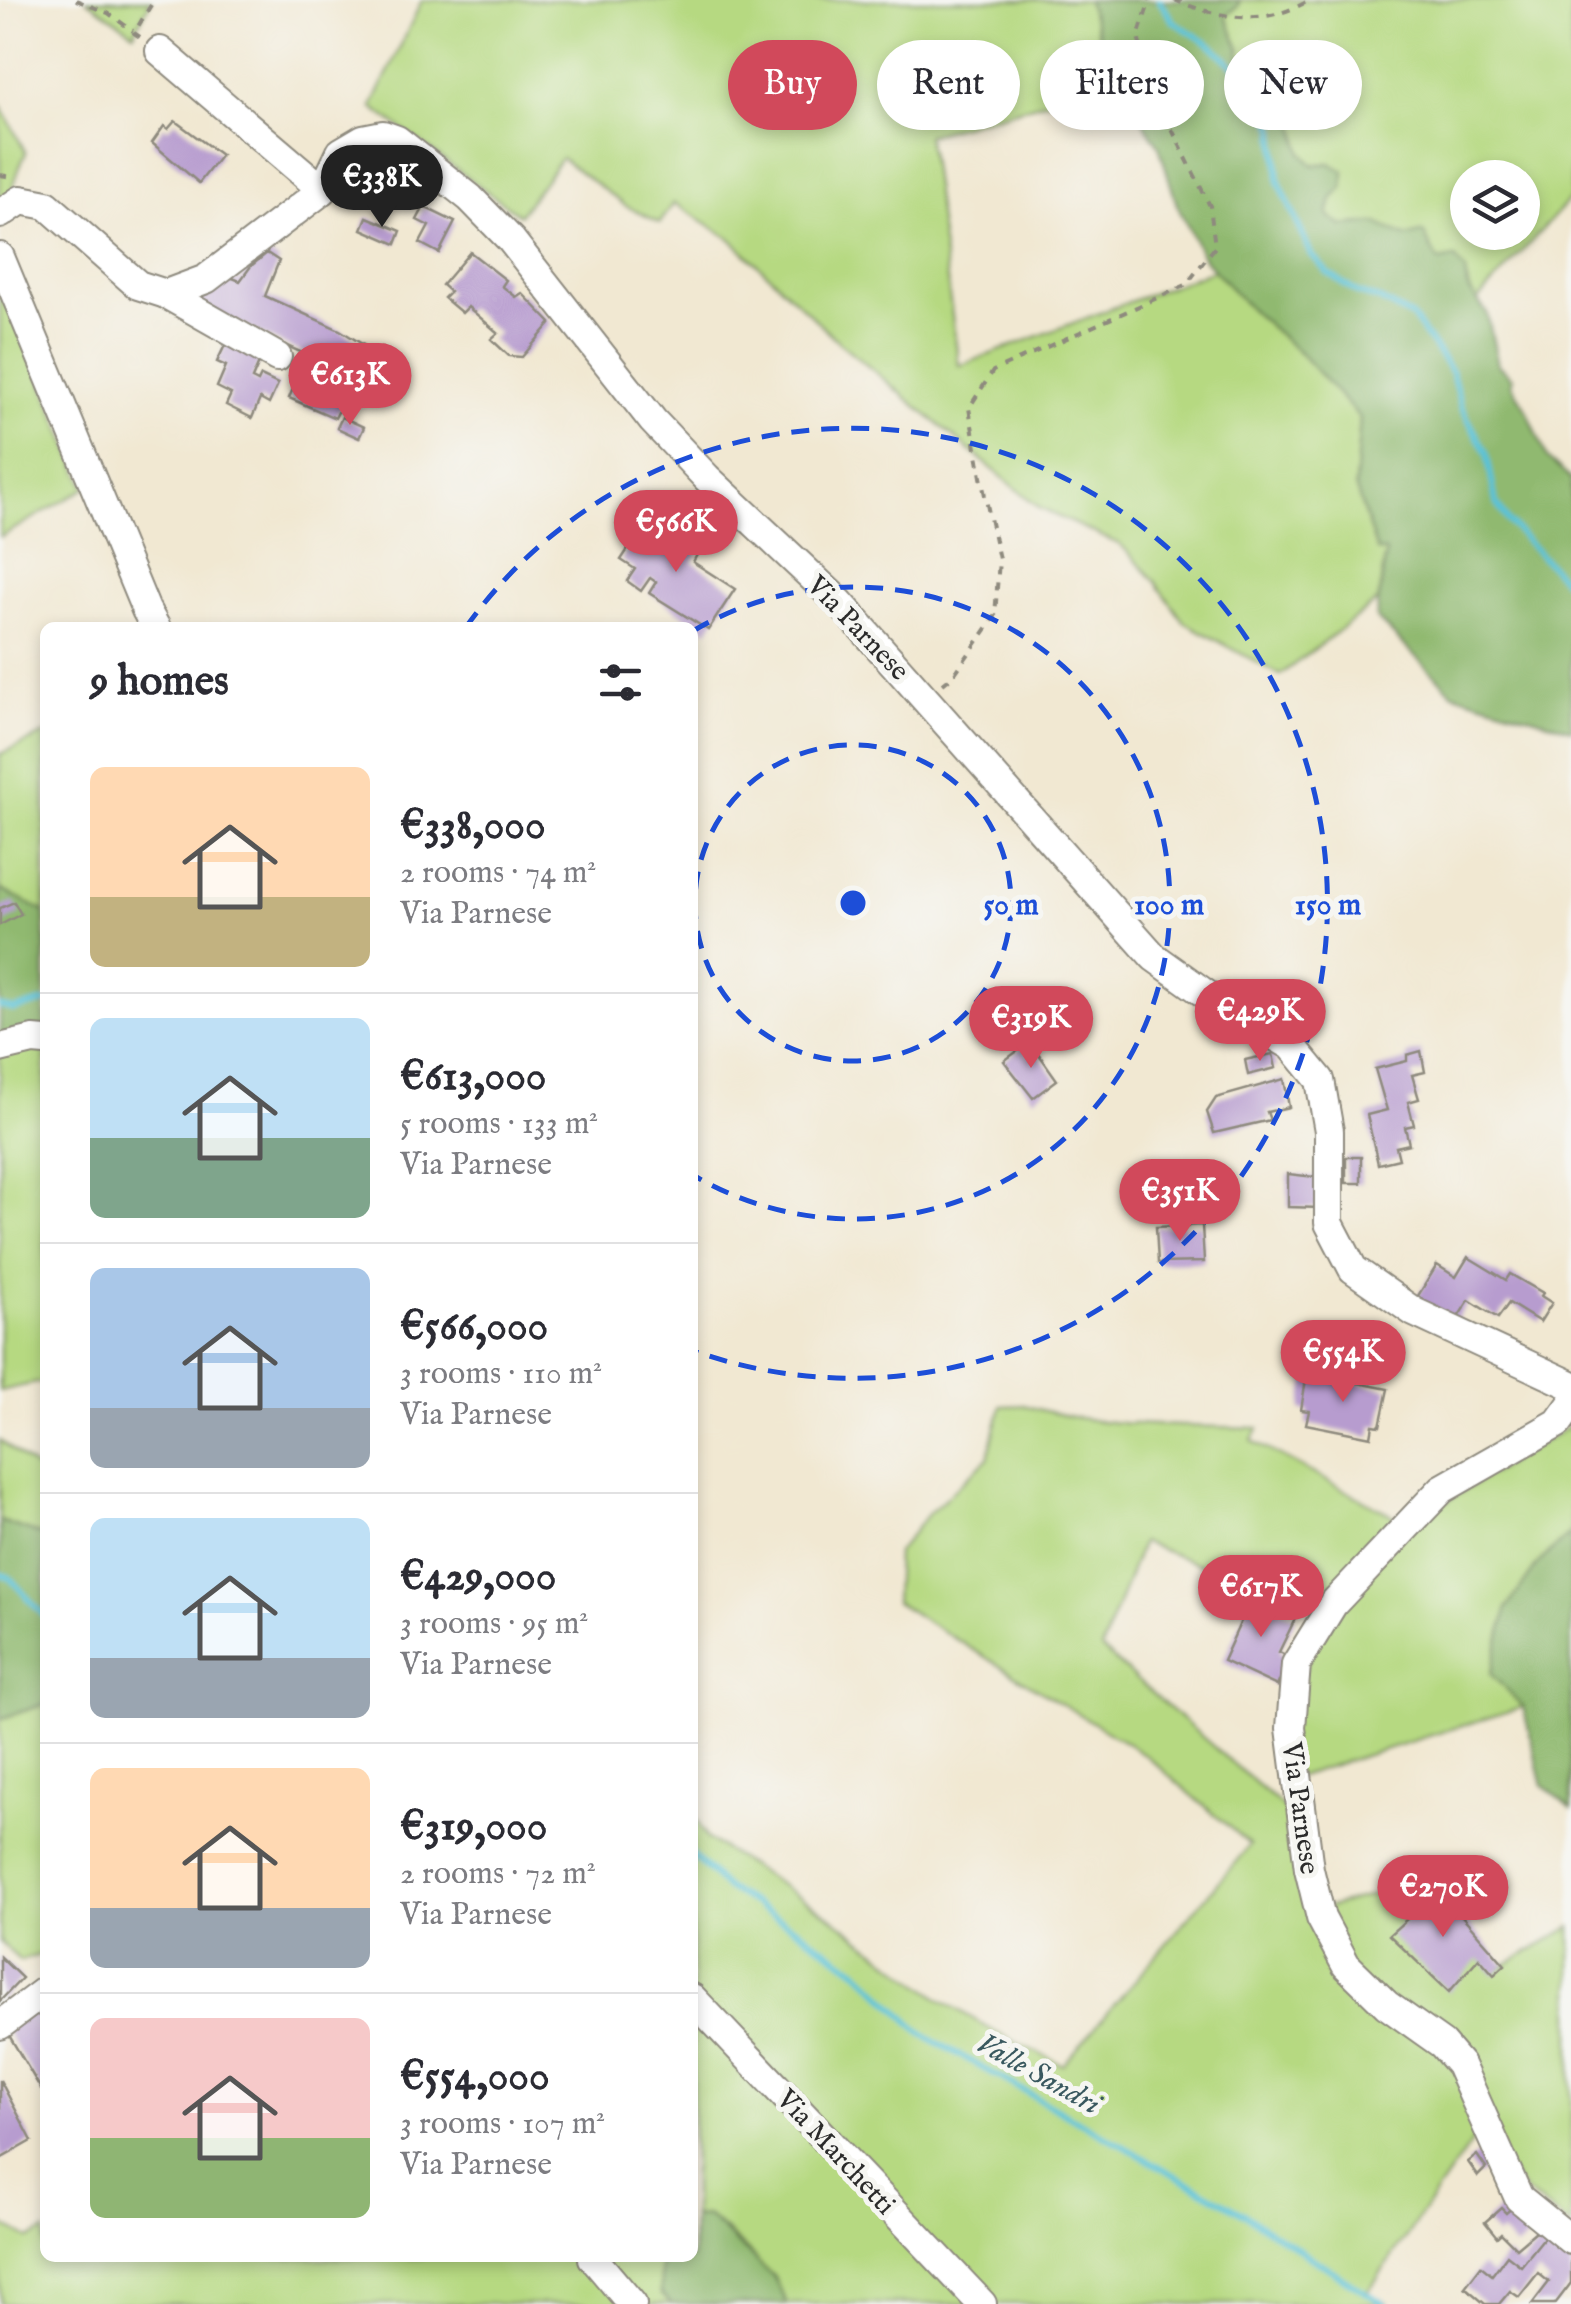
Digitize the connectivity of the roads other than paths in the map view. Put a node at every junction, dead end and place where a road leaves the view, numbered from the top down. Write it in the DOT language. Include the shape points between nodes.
graph roads {
  1 [pos="160,51"];
  2 [pos="323,190"];
  3 [pos="0,214"];
  4 [pos="0,257"];
  5 [pos="166,294"];
  6 [pos="277,357"];
  7 [pos="153,622"];
  8 [pos="40,1041"];
  9 [pos="0,1048"];
  10 [pos="1571,1385"];
  11 [pos="1571,1404"];
  12 [pos="40,1996"];
  13 [pos="698,2004"];
  14 [pos="0,2024"];
  15 [pos="1571,2240"];
  16 [pos="595,2262"];
  17 [pos="632,2304"];
  18 [pos="982,2304"];
  1 -- 2 [label="street"];
  2 -- 5 [label="street, Via Parnese" via="206,279"];
  2 -- 10 [label="street, Via Parnese" via="341,152 382,135 459,188 512,240 653,422 840,604 1154,957 1292,1046 1320,1080 1329,1131 1329,1223 1354,1270 1414,1312"];
  3 -- 5 [label="street" via="21,200 47,206 138,286"];
  4 -- 7 [label="street"];
  5 -- 6 [label="street"];
  8 -- 9 [label="street"];
  11 -- 15 [label="street, Via Parnese" via="1558,1424 1442,1489 1333,1604 1296,1664 1291,1728 1309,1868 1321,1918 1346,1964 1460,2066 1519,2198"];
  12 -- 14 [label="street"];
  13 -- 18 [label="street, Via Marchetti"];
  16 -- 17 [label="street"];
}
